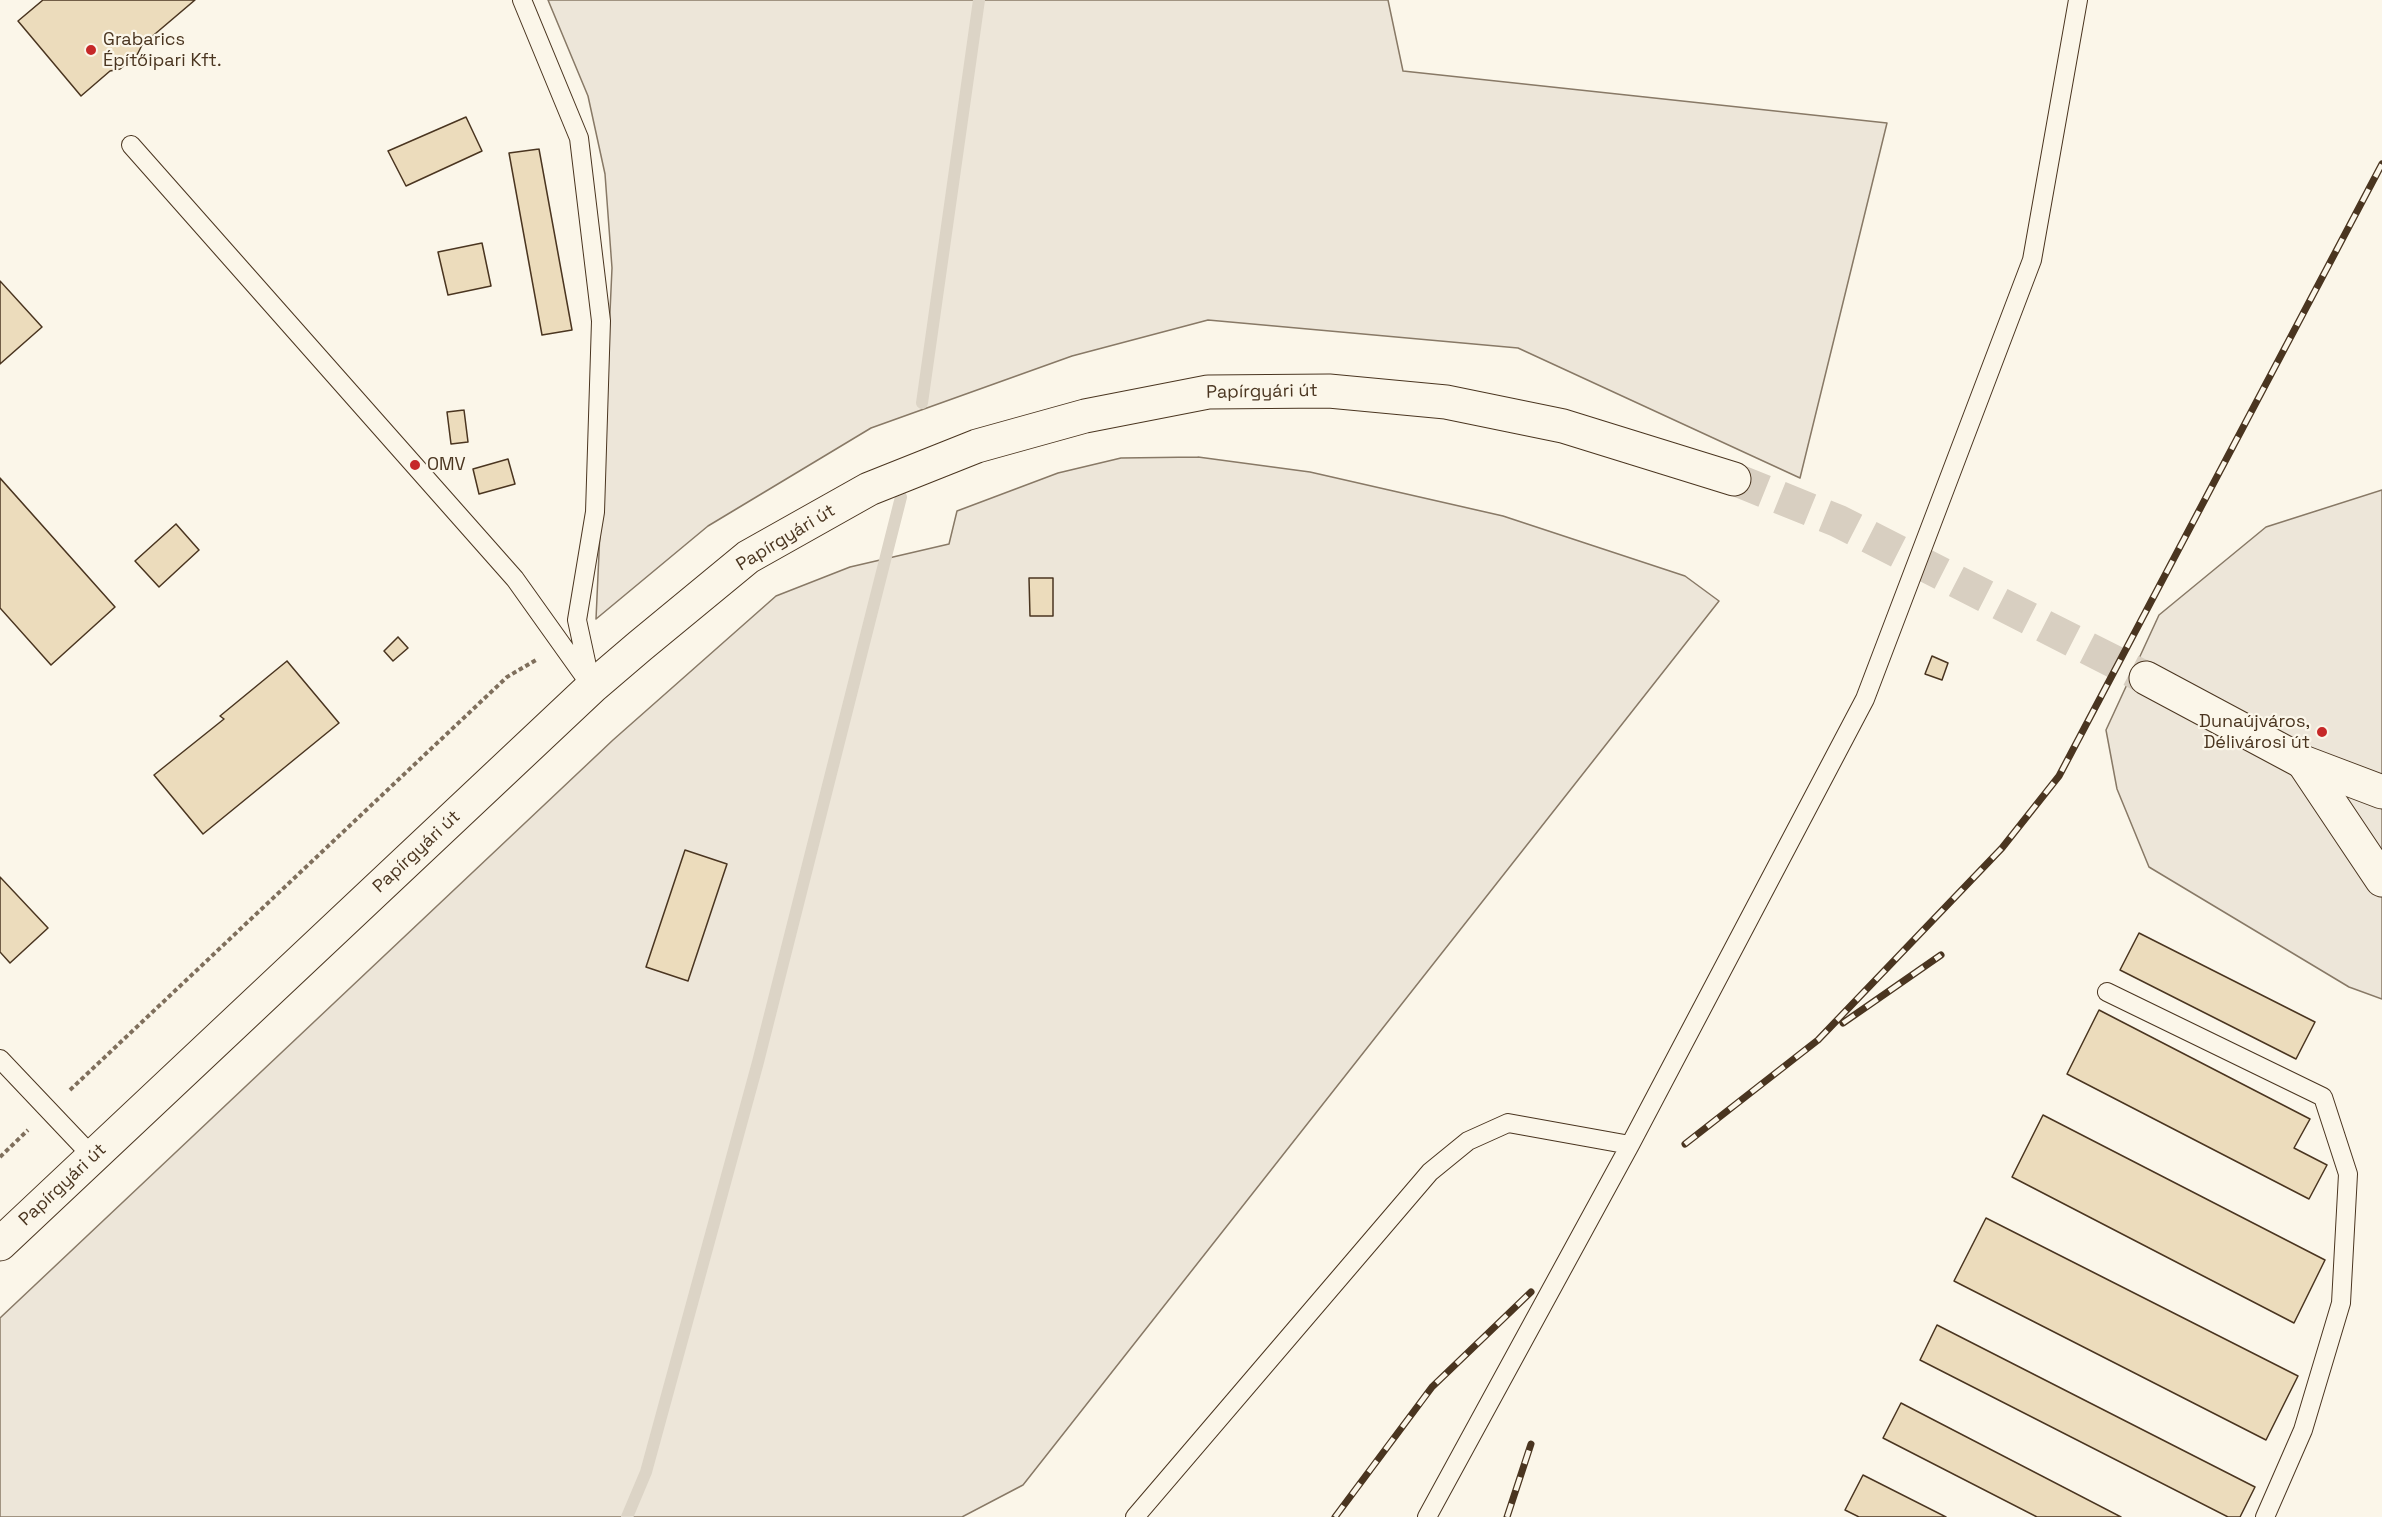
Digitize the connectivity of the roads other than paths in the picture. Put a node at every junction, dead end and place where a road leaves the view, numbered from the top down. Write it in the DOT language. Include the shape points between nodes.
graph roads {
  1 [pos="522,0"];
  2 [pos="2078,0"];
  3 [pos="131,145"];
  4 [pos="1734,479"];
  5 [pos="2146,678"];
  6 [pos="592,687"];
  7 [pos="2303,762"];
  8 [pos="2382,792"];
  9 [pos="2382,880"];
  10 [pos="2107,992"];
  11 [pos="0,1059"];
  12 [pos="1630,1145"];
  13 [pos="93,1157"];
  14 [pos="0,1244"];
  15 [pos="1135,1517"];
  16 [pos="1427,1517"];
  17 [pos="2265,1517"];
  1 -- 6 [label="lane" via="579,138 601,321 595,512 577,620"];
  2 -- 12 [label="lane" via="2032,261 1865,699"];
  3 -- 6 [label="lane" via="515,579"];
  4 -- 6 [label="street, Papírgyári út" via="1563,426 1446,402 1329,391 1208,392 1085,416 977,446 869,489 748,557"];
  5 -- 7 [label="street"];
  6 -- 13 [label="street, Papírgyári út"];
  7 -- 8 [label="street"];
  7 -- 9 [label="street"];
  10 -- 17 [label="lane" via="2324,1097 2348,1174 2341,1303 2303,1430"];
  11 -- 13 [label="lane"];
  12 -- 15 [label="lane" via="1508,1124 1468,1141 1430,1172"];
  12 -- 16 [label="lane"];
  13 -- 14 [label="street, Papírgyári út"];
}
